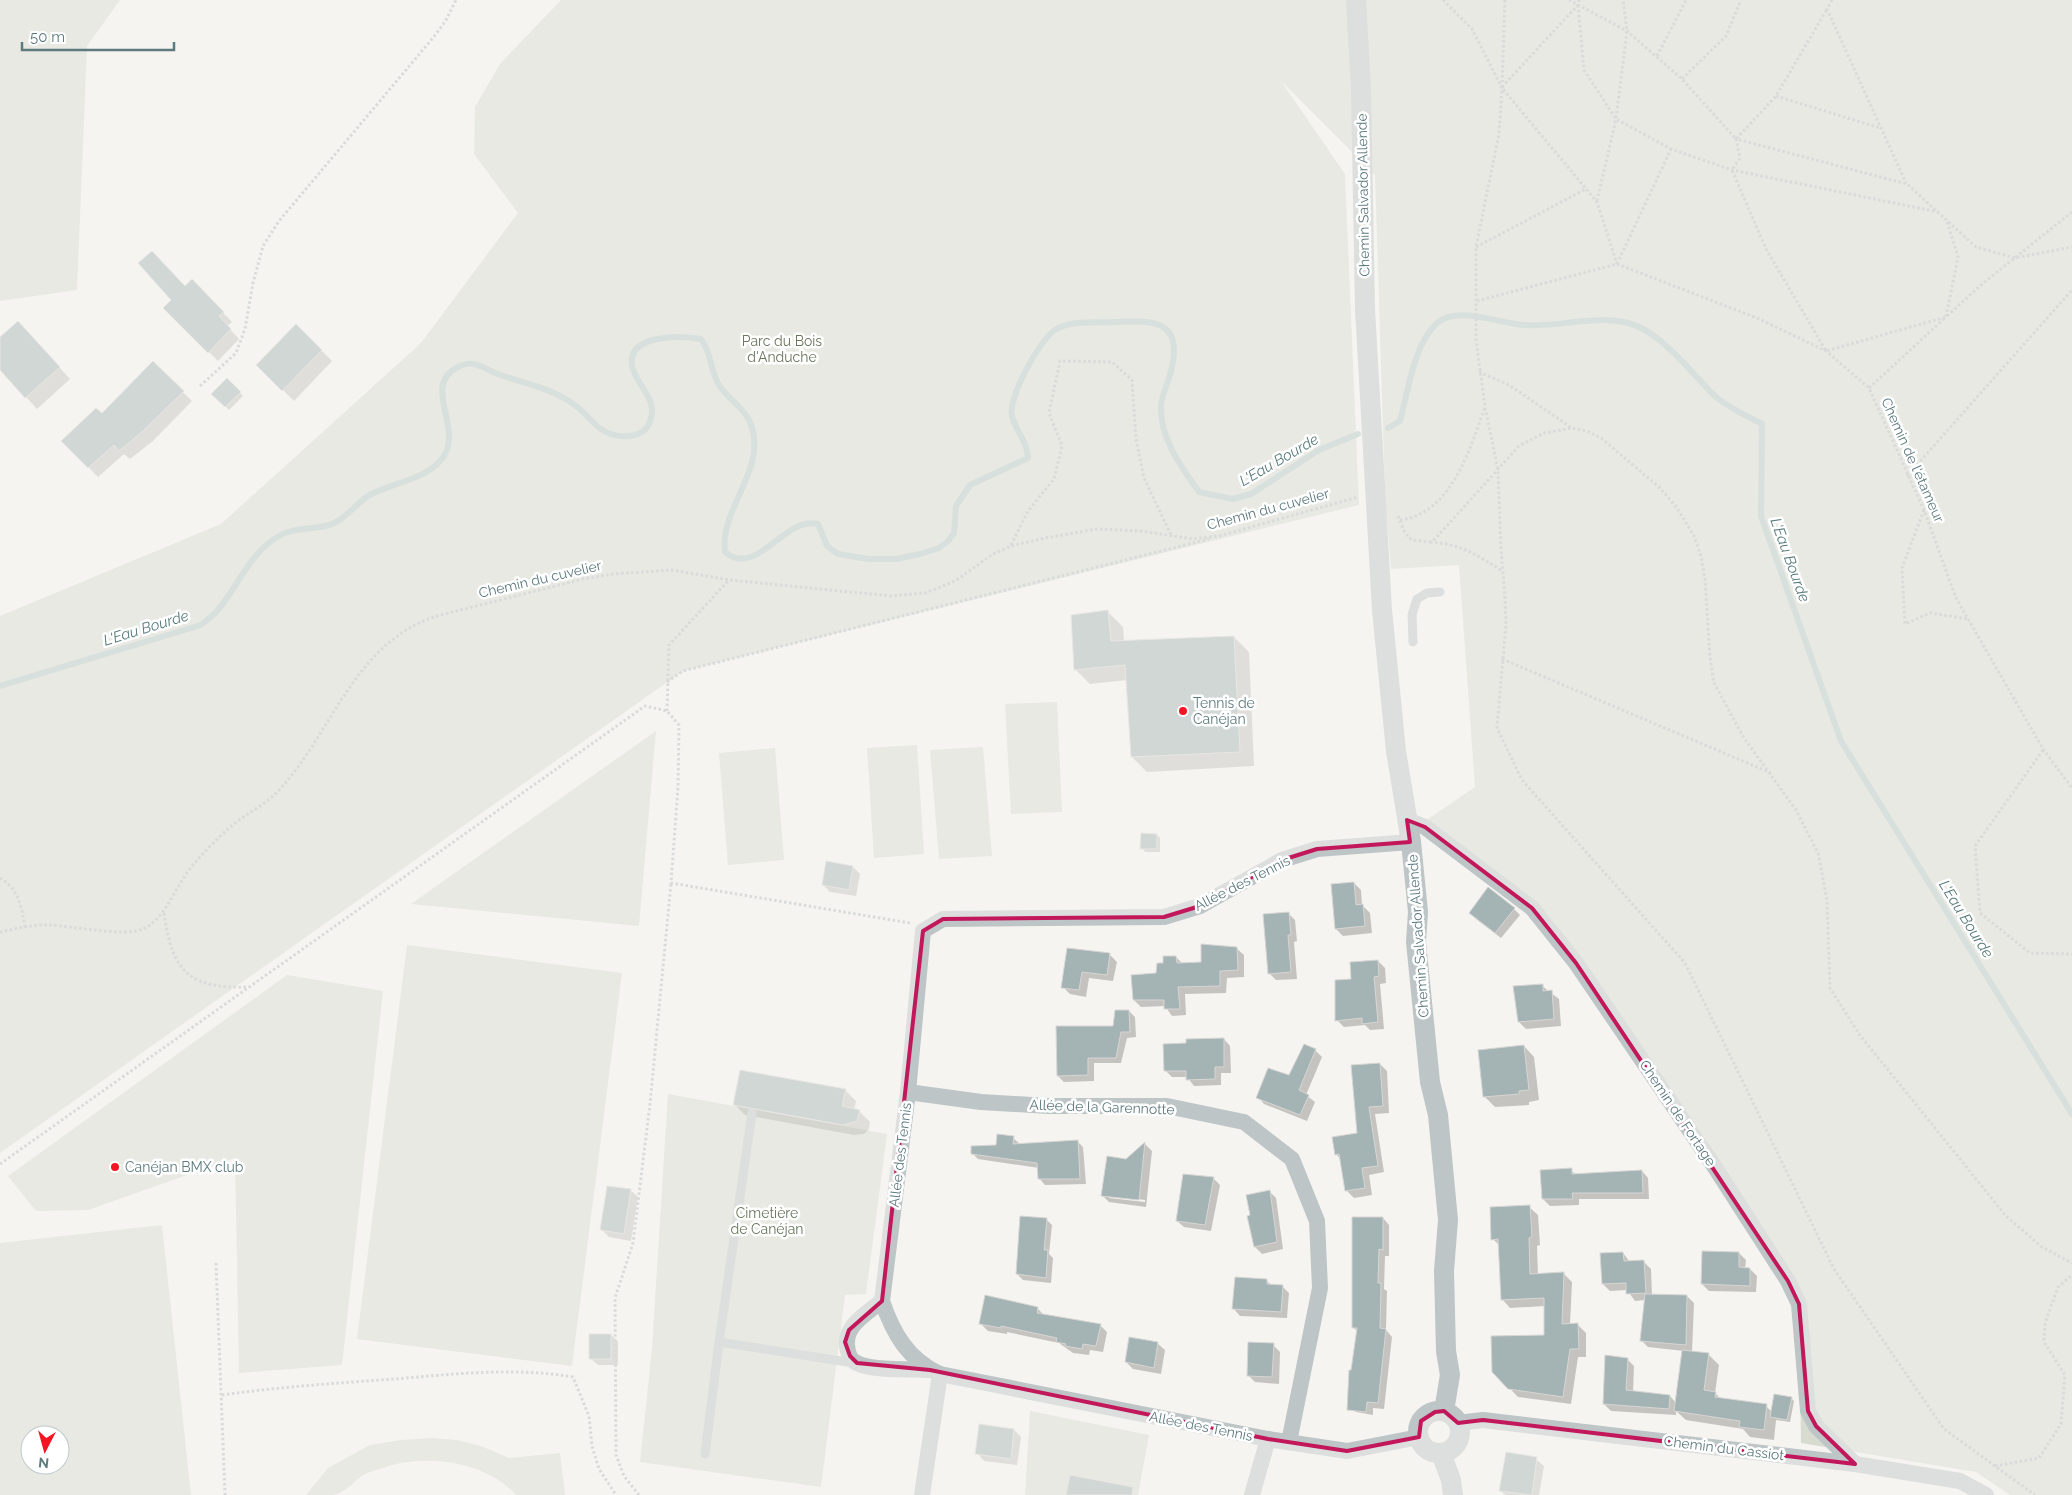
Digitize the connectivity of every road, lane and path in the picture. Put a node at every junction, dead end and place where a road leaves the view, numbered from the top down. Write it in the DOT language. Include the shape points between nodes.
graph roads {
  1 [pos="456,0"];
  2 [pos="1356,0"];
  3 [pos="1443,0"];
  4 [pos="1505,0"];
  5 [pos="1569,0"];
  6 [pos="1579,0"];
  7 [pos="1622,0"];
  8 [pos="1686,0"];
  9 [pos="1741,0"];
  10 [pos="1832,0"];
  11 [pos="1578,5"];
  12 [pos="1827,9"];
  13 [pos="1627,31"];
  14 [pos="1657,56"];
  15 [pos="1682,78"];
  16 [pos="1502,88"];
  17 [pos="1776,96"];
  18 [pos="1616,119"];
  19 [pos="1881,128"];
  20 [pos="1736,140"];
  21 [pos="1671,149"];
  22 [pos="1732,170"];
  23 [pos="1906,184"];
  24 [pos="1586,189"];
  25 [pos="1597,202"];
  26 [pos="1938,212"];
  27 [pos="2072,212"];
  28 [pos="1947,221"];
  29 [pos="2072,247"];
  30 [pos="1476,248"];
  31 [pos="2015,258"];
  32 [pos="1616,264"];
  33 [pos="2072,290"];
  34 [pos="1477,301"];
  35 [pos="1946,317"];
  36 [pos="1826,351"];
  37 [pos="1479,372"];
  38 [pos="200,386"];
  39 [pos="1868,388"];
  40 [pos="1485,407"];
  41 [pos="1572,428"];
  42 [pos="1498,470"];
  43 [pos="1907,476"];
  44 [pos="1376,495"];
  45 [pos="1924,510"];
  46 [pos="1397,513"];
  47 [pos="1400,520"];
  48 [pos="1219,536"];
  49 [pos="1172,537"];
  50 [pos="1429,542"];
  51 [pos="1011,546"];
  52 [pos="1502,571"];
  53 [pos="730,580"];
  54 [pos="1440,592"];
  55 [pos="1968,619"];
  56 [pos="1413,642"];
  57 [pos="1502,659"];
  58 [pos="667,682"];
  59 [pos="667,711"];
  60 [pos="2043,749"];
  61 [pos="1772,773"];
  62 [pos="2072,788"];
  63 [pos="1407,820"];
  64 [pos="1410,842"];
  65 [pos="0,878"];
  66 [pos="671,883"];
  67 [pos="164,912"];
  68 [pos="25,927"];
  69 [pos="923,931"];
  70 [pos="0,932"];
  71 [pos="2072,954"];
  72 [pos="248,987"];
  73 [pos="908,1092"];
  74 [pos="752,1113"];
  75 [pos="0,1164"];
  76 [pos="216,1263"];
  77 [pos="2072,1263"];
  78 [pos="2072,1275"];
  79 [pos="882,1301"];
  80 [pos="719,1342"];
  81 [pos="856,1363"];
  82 [pos="935,1372"];
  83 [pos="222,1395"];
  84 [pos="1451,1417"];
  85 [pos="1419,1438"];
  86 [pos="1268,1439"];
  87 [pos="1289,1442"];
  88 [pos="1441,1453"];
  89 [pos="706,1454"];
  90 [pos="1855,1464"];
  91 [pos="1995,1466"];
  92 [pos="226,1495"];
  93 [pos="616,1495"];
  94 [pos="639,1495"];
  95 [pos="922,1495"];
  96 [pos="1252,1495"];
  97 [pos="1453,1495"];
  98 [pos="1986,1495"];
  99 [pos="2034,1495"];
  1 -- 38 [label="path" via="446,22 279,221 263,246 245,329 236,353"];
  2 -- 44 [label="street, Chemin Salvador Allende" via="1362,89 1365,309"];
  3 -- 16 [label="path" via="1472,28"];
  4 -- 16 [label="path"];
  5 -- 11 [label="path"];
  6 -- 11 [label="path"];
  7 -- 13 [label="path"];
  8 -- 14 [label="path"];
  9 -- 15 [label="path" via="1726,36"];
  10 -- 12 [label="path"];
  11 -- 13 [label="path"];
  11 -- 16 [label="path"];
  11 -- 18 [label="path" via="1584,70"];
  12 -- 17 [label="path"];
  12 -- 19 [label="path"];
  13 -- 14 [label="path"];
  13 -- 18 [label="path"];
  14 -- 15 [label="path"];
  15 -- 20 [label="path"];
  16 -- 24 [label="path"];
  16 -- 30 [label="path" via="1499,134"];
  17 -- 19 [label="path"];
  17 -- 20 [label="path"];
  18 -- 21 [label="path"];
  18 -- 25 [label="path"];
  19 -- 23 [label="path"];
  20 -- 22 [label="path" via="1740,158"];
  20 -- 23 [label="path"];
  21 -- 22 [label="path"];
  21 -- 32 [label="path"];
  22 -- 26 [label="path"];
  22 -- 36 [label="path" via="1766,249"];
  23 -- 26 [label="path"];
  24 -- 25 [label="path"];
  24 -- 30 [label="path"];
  25 -- 32 [label="path"];
  26 -- 28 [label="path"];
  27 -- 31 [label="path"];
  28 -- 31 [label="path" via="1976,247"];
  28 -- 35 [label="path" via="1958,257"];
  29 -- 31 [label="path"];
  30 -- 34 [label="path"];
  31 -- 35 [label="path"];
  32 -- 34 [label="path"];
  32 -- 36 [label="path, Chemin de l'étameur" via="1757,318"];
  33 -- 43 [label="path"];
  34 -- 37 [label="path"];
  35 -- 36 [label="path"];
  35 -- 39 [label="path"];
  36 -- 39 [label="path, Chemin de l'étameur"];
  37 -- 40 [label="path"];
  37 -- 41 [label="path" via="1509,385"];
  39 -- 43 [label="path, Chemin de l'étameur"];
  40 -- 42 [label="path"];
  40 -- 47 [label="path" via="1450,488 1431,508 1412,519"];
  41 -- 42 [label="path" via="1534,437 1520,446"];
  41 -- 61 [label="path" via="1601,438 1642,472 1677,508 1694,536 1705,578 1714,683 1744,738"];
  42 -- 50 [label="path"];
  42 -- 52 [label="path"];
  43 -- 45 [label="path, Chemin de l'étameur"];
  44 -- 48 [label="path, Chemin du cuvelier" via="1364,495"];
  44 -- 63 [label="street, Chemin Salvador Allende" via="1385,644"];
  45 -- 55 [label="path, Chemin de l'étameur" via="1956,598"];
  45 -- 55 [label="path" via="1902,568 1905,624 1930,613"];
  46 -- 47 [label="path"];
  47 -- 50 [label="path" via="1412,540"];
  48 -- 49 [label="path, Chemin du cuvelier"];
  48 -- 58 [label="path" via="683,671"];
  49 -- 51 [label="path, Chemin du cuvelier" via="1140,531 1097,530"];
  49 -- 51 [label="path" via="1144,478 1136,439 1132,380 1112,362 1060,360 1049,413 1062,446 1054,478 1028,511"];
  50 -- 52 [label="path" via="1464,548"];
  51 -- 53 [label="path, Chemin du cuvelier" via="993,554 955,581 925,593 891,596"];
  52 -- 57 [label="path" via="1506,624"];
  53 -- 58 [label="path" via="669,645"];
  53 -- 67 [label="path, Chemin du cuvelier" via="671,570 613,574 437,616 402,631 385,644 361,671 280,790 214,841 179,883"];
  54 -- 56 [label="lane" via="1427,593 1417,599 1412,615"];
  55 -- 60 [label="path, Chemin de l'étameur"];
  57 -- 61 [label="path"];
  57 -- 91 [label="path" via="1497,728 1522,780 1685,963 1834,1269 1944,1429"];
  58 -- 59 [label="path"];
  59 -- 66 [label="path" via="679,725"];
  59 -- 72 [label="path" via="645,706"];
  60 -- 62 [label="path, Chemin de l'étameur"];
  60 -- 71 [label="path" via="1975,846 1980,913 2030,954"];
  61 -- 77 [label="path" via="1818,853 1827,900 1830,988 1859,1034 2006,1216 2042,1246"];
  63 -- 64 [label="street, Chemin Salvador Allende"];
  63 -- 90 [label="street, Chemin de Fortage" via="1425,828 1532,908 1576,963 1788,1281 1799,1304 1808,1411 1816,1426"];
  64 -- 69 [label="street, Allée des Tennis" via="1317,849 1282,860 1200,906 1164,917 943,919"];
  64 -- 84 [label="street, Chemin Salvador Allende" via="1430,1082 1438,1115 1448,1220 1444,1271"];
  65 -- 68 [label="path" via="10,884 20,899"];
  66 -- 69 [label="path" via="906,921"];
  66 -- 94 [label="path" via="633,1243 615,1298 616,1455 624,1476"];
  67 -- 68 [label="path, Chemin du cuvelier" via="143,929 128,932 47,925"];
  67 -- 72 [label="path" via="172,953 192,978 206,985"];
  68 -- 70 [label="path, Chemin du cuvelier"];
  69 -- 73 [label="street, Allée des Tennis"];
  72 -- 75 [label="path"];
  73 -- 79 [label="street, Allée des Tennis"];
  73 -- 87 [label="street, Allée de la Garennotte" via="981,1102 1049,1106 1167,1106 1244,1122 1292,1159 1317,1221 1320,1288"];
  74 -- 80 [label="lane"];
  76 -- 83 [label="path"];
  78 -- 91 [label="path" via="2058,1287 2046,1323 2044,1342 2065,1375 2061,1424 2039,1458"];
  79 -- 81 [label="street" via="849,1330 845,1342"];
  79 -- 82 [label="street, Allée des Tennis" via="891,1328 908,1351"];
  80 -- 81 [label="lane"];
  80 -- 89 [label="lane"];
  81 -- 82 [label="street"];
  82 -- 86 [label="street, Allée des Tennis"];
  82 -- 95 [label="street"];
  83 -- 92 [label="path"];
  83 -- 93 [label="path" via="480,1372 573,1376 590,1416 592,1446 599,1469"];
  84 -- 85 [label="street" via="1435,1412 1421,1421"];
  84 -- 88 [label="street" via="1461,1433 1451,1450"];
  84 -- 90 [label="street, Chemin du Cassiot"];
  85 -- 87 [label="street, Allée des Tennis" via="1347,1451"];
  85 -- 88 [label="street" via="1427,1450"];
  86 -- 87 [label="street, Allée des Tennis"];
  86 -- 96 [label="street"];
  88 -- 97 [label="street"];
  90 -- 98 [label="street, Chemin du Cassiot" via="1960,1481"];
  91 -- 99 [label="path"];
}
